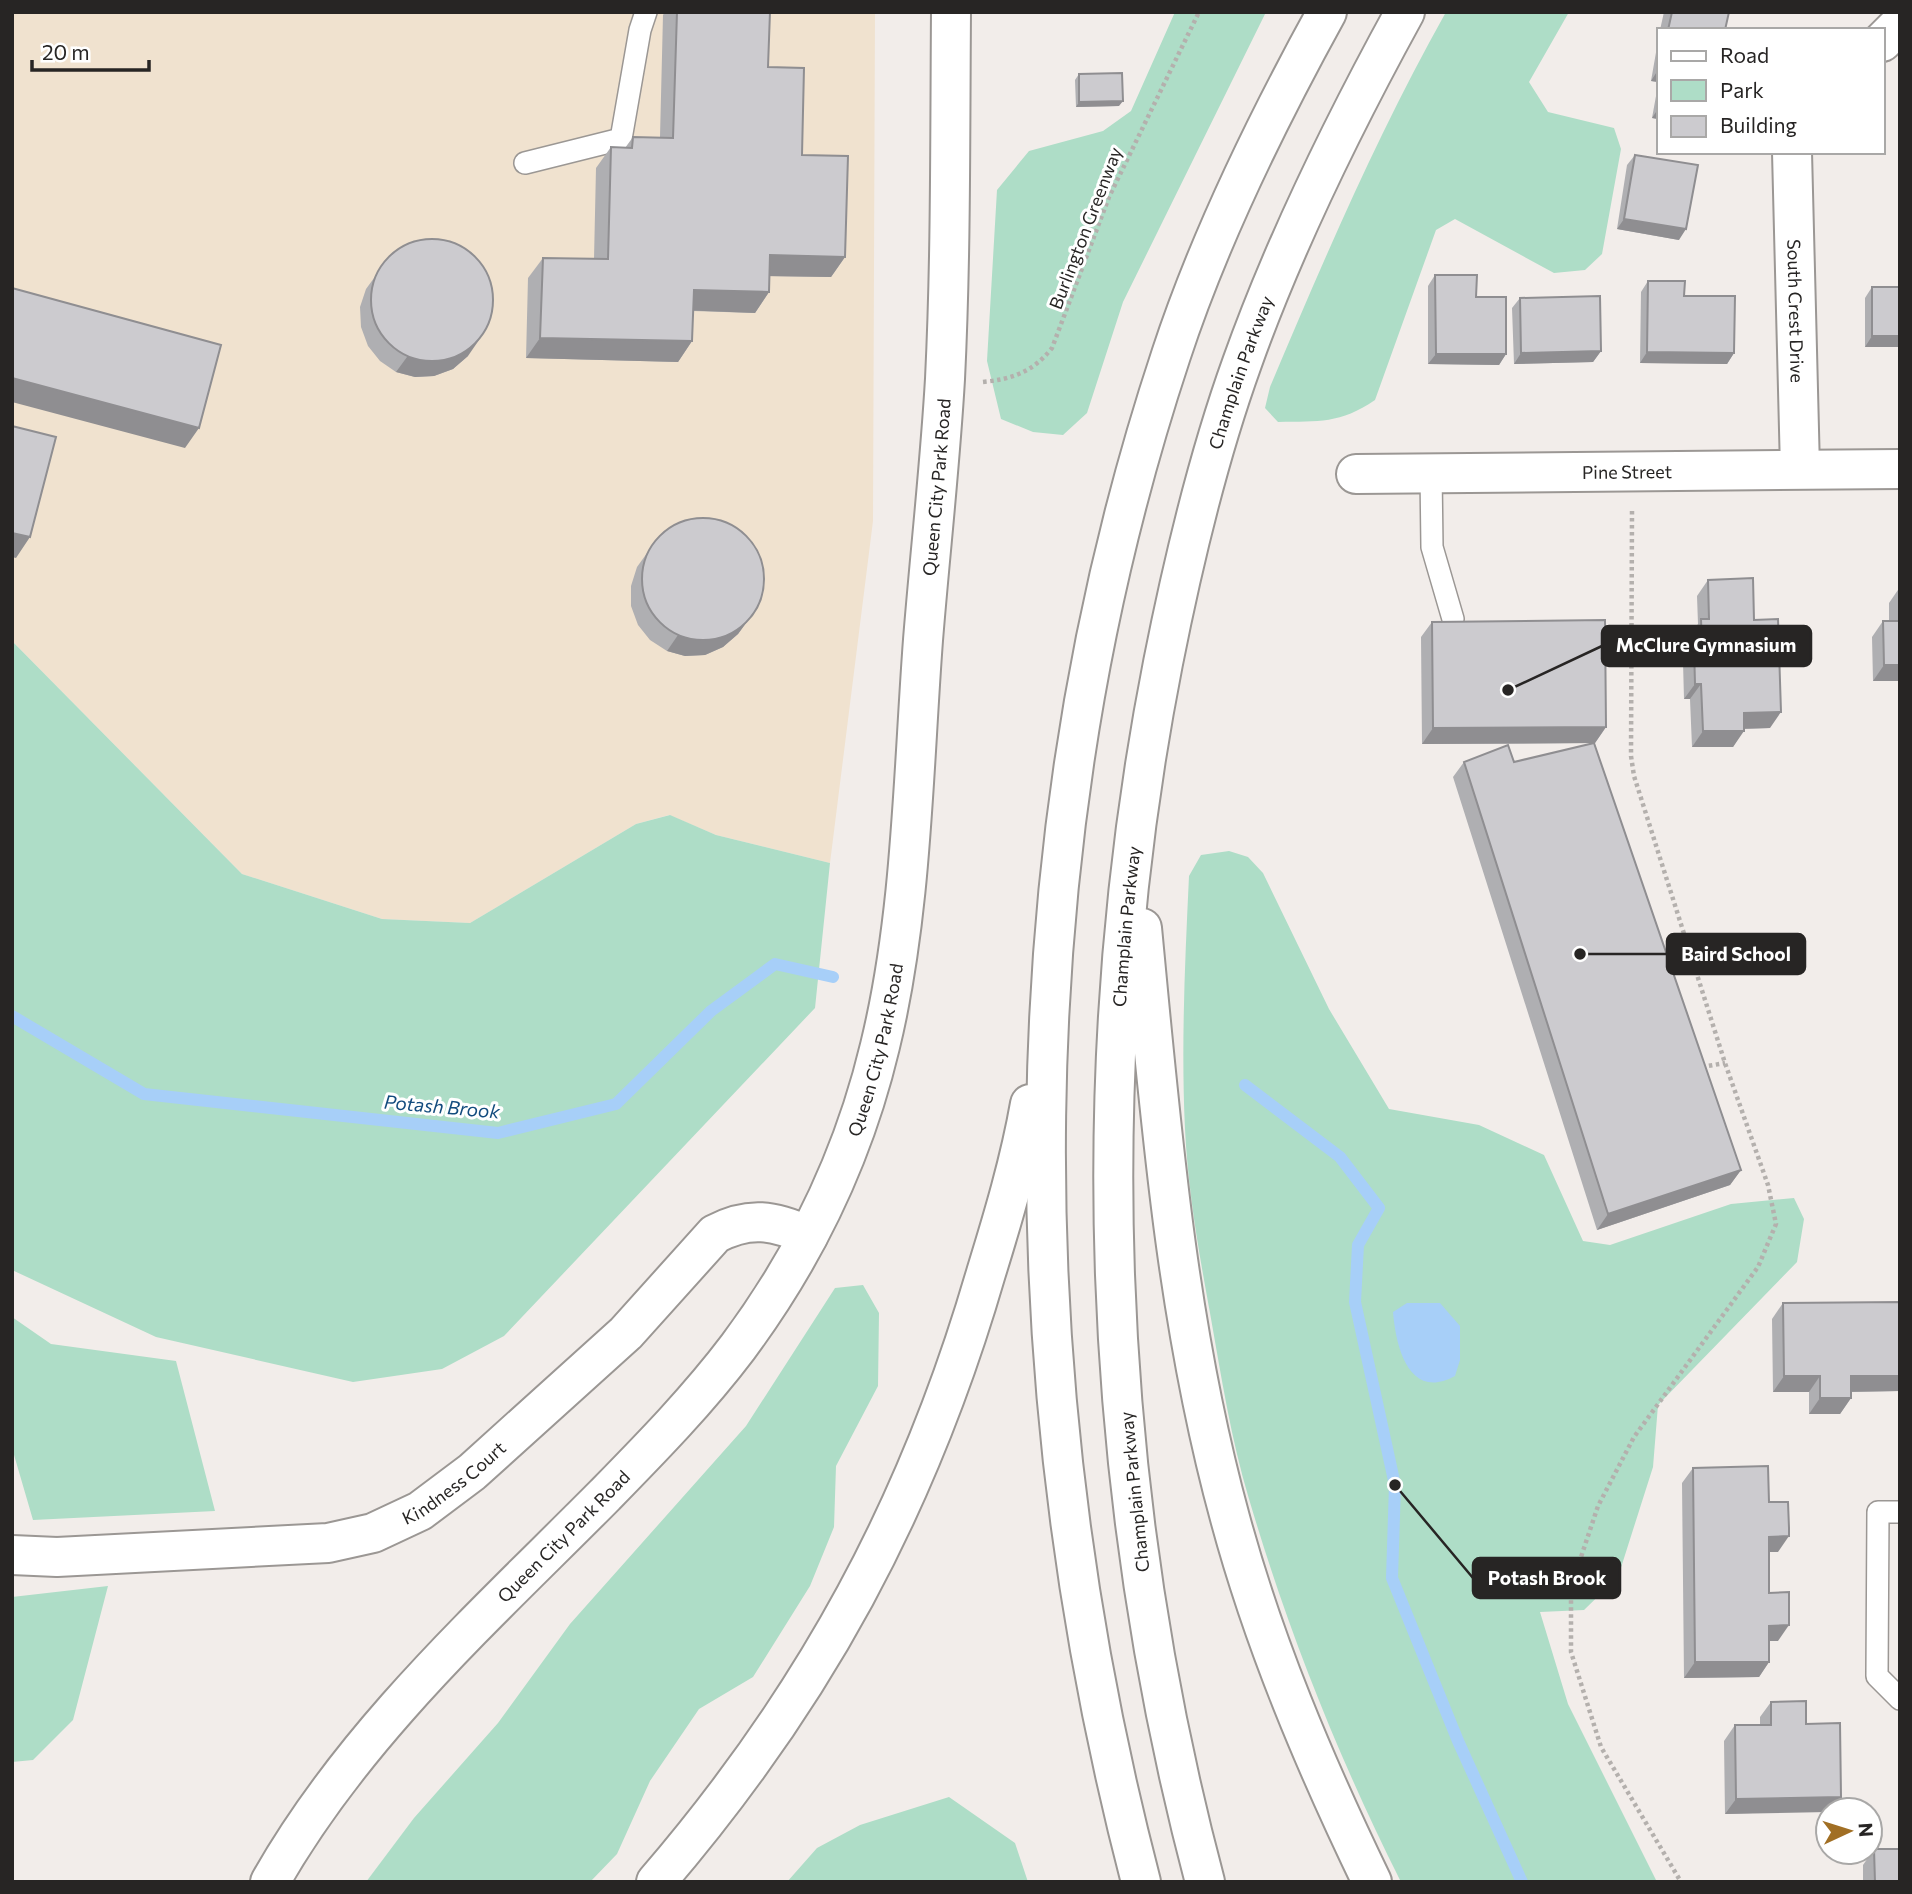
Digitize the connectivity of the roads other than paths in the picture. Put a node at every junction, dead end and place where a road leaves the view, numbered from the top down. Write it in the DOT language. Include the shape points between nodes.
graph roads {
  1 [pos="646,12"];
  2 [pos="951,12"];
  3 [pos="1327,12"];
  4 [pos="1405,12"];
  5 [pos="1900,24"];
  6 [pos="1884,40"];
  7 [pos="1792,154"];
  8 [pos="525,163"];
  9 [pos="1800,469"];
  10 [pos="1900,469"];
  11 [pos="1431,473"];
  12 [pos="1356,474"];
  13 [pos="1452,619"];
  14 [pos="1133,832"];
  15 [pos="1051,967"];
  16 [pos="808,1236"];
  17 [pos="1900,1512"];
  18 [pos="12,1556"];
  19 [pos="1900,1699"];
  20 [pos="270,1882"];
  21 [pos="656,1882"];
  22 [pos="1142,1882"];
  23 [pos="1205,1882"];
  24 [pos="1372,1882"];
  1 -- 8 [label="lane" via="621,139"];
  2 -- 16 [label="main road, Queen City Park Road" via="944,382 905,877 881,1042 831,1191"];
  3 -- 15 [label="main road" via="1210,256 1172,350 1136,464 1088,682"];
  4 -- 14 [label="main road, Champlain Parkway" via="1308,203 1242,363 1177,591"];
  5 -- 6 [label="main road"];
  7 -- 9 [label="main road, South Crest Drive"];
  9 -- 10 [label="main road, Pine Street"];
  9 -- 11 [label="main road, Pine Street"];
  11 -- 12 [label="main road, Pine Street"];
  11 -- 13 [label="lane" via="1432,547"];
  14 -- 23 [label="main road, Champlain Parkway" via="1115,1062 1119,1339 1143,1578 1166,1712"];
  14 -- 24 [label="main road" via="1165,1174 1213,1449 1272,1650 1318,1766"];
  15 -- 21 [label="main road" via="1029,1110 1004,1212 957,1370 915,1476 863,1584 787,1713 727,1797"];
  15 -- 22 [label="main road" via="1044,1188 1059,1433 1089,1646"];
  16 -- 18 [label="main road, Kindness Court" via="757,1220 715,1234 626,1333 472,1472 420,1511 373,1533 328,1543"];
  16 -- 20 [label="main road, Queen City Park Road" via="764,1310 706,1387 400,1705 325,1797"];
  17 -- 19 [label="lane" via="1878,1512 1877,1676"];
}
